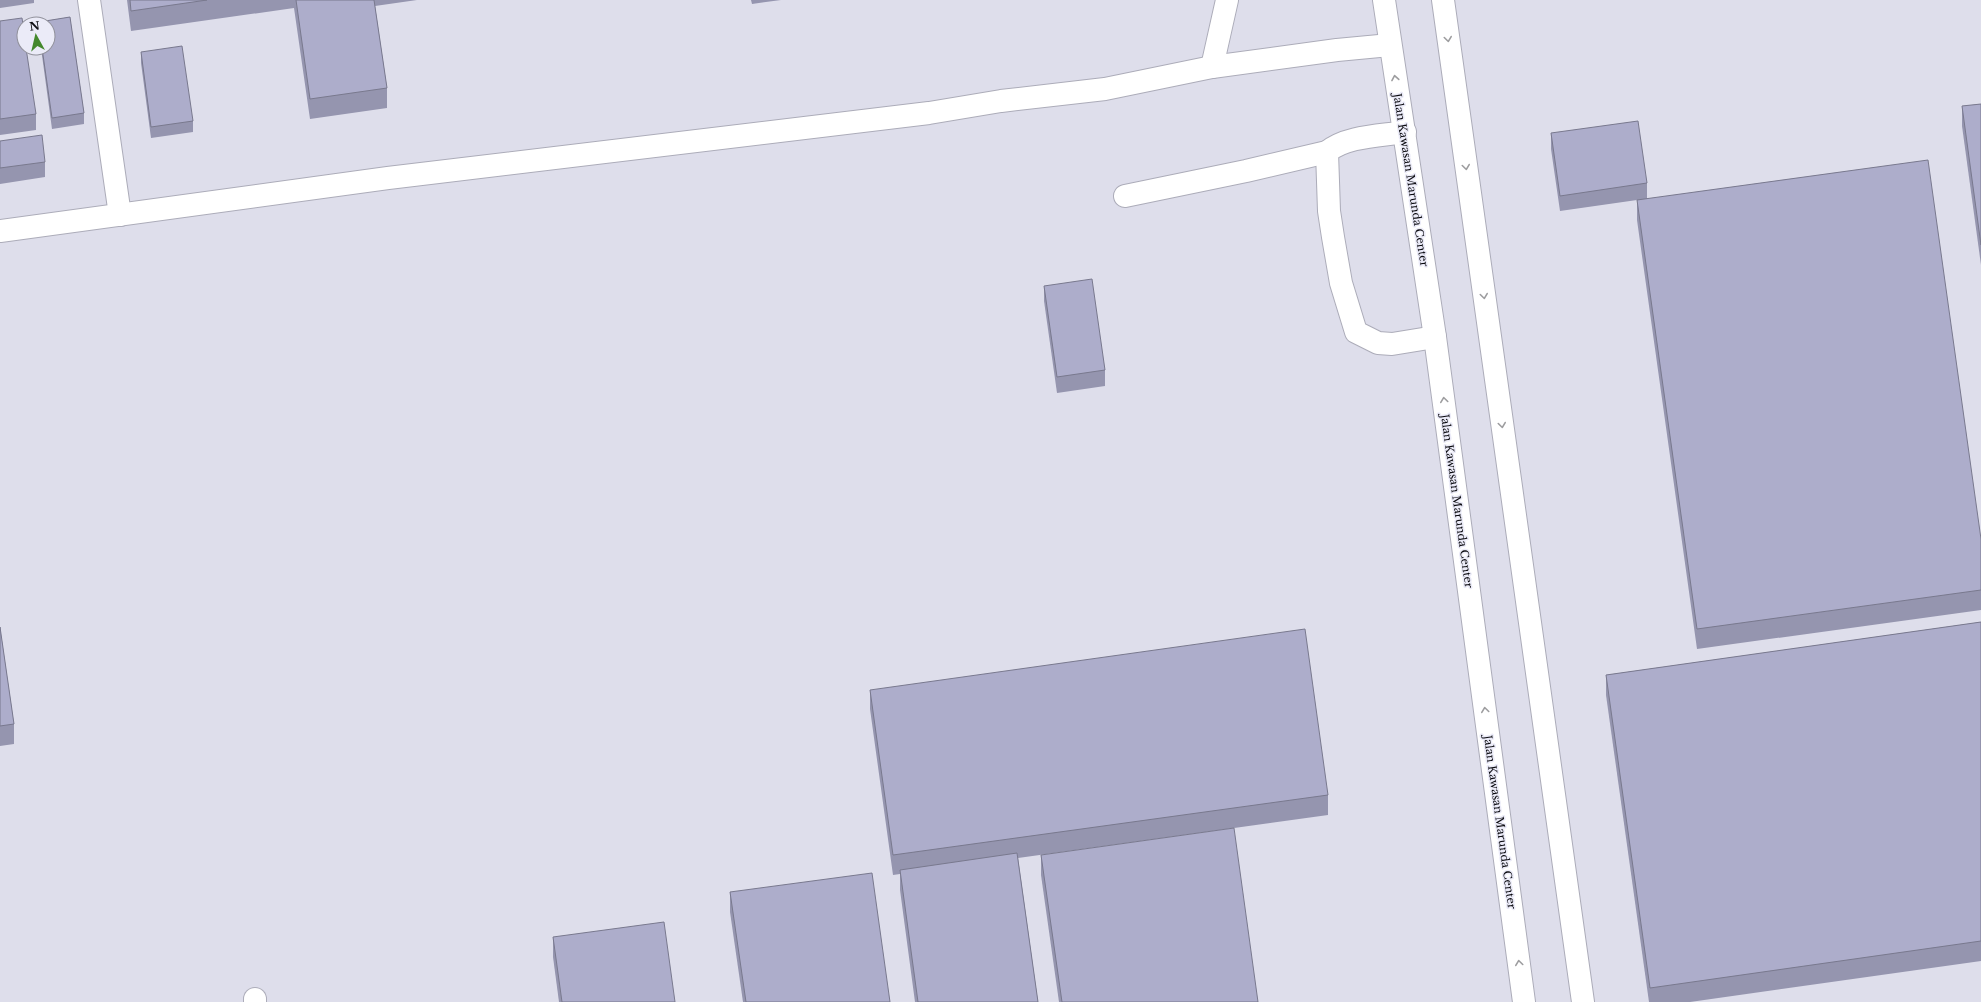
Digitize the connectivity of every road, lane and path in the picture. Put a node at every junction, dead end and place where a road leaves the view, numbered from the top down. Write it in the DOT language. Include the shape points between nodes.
graph roads {
  1 [pos="89,0"];
  2 [pos="1227,0"];
  3 [pos="1384,0"];
  4 [pos="1443,0"];
  5 [pos="1390,45"];
  6 [pos="1212,67"];
  7 [pos="1405,132"];
  8 [pos="1327,152"];
  9 [pos="1125,196"];
  10 [pos="120,215"];
  11 [pos="0,231"];
  12 [pos="1435,337"];
  13 [pos="1524,1002"];
  14 [pos="1583,1002"];
  1 -- 10 [label="lane"];
  2 -- 6 [label="lane"];
  3 -- 5 [label="lane, Jalan Kawasan Marunda Center"];
  4 -- 14 [label="lane, one-way"];
  5 -- 6 [label="lane"];
  7 -- 5 [label="lane, Jalan Kawasan Marunda Center, one-way"];
  6 -- 10 [label="lane" via="1105,89 1001,101 921,114 388,178"];
  7 -- 8 [label="lane" via="1335,145"];
  7 -- 12 [label="lane, Jalan Kawasan Marunda Center"];
  8 -- 9 [label="lane"];
  8 -- 12 [label="lane" via="1331,224 1341,283 1356,332 1378,343 1392,344"];
  10 -- 11 [label="lane"];
  13 -- 12 [label="lane, Jalan Kawasan Marunda Center, one-way"];
}
